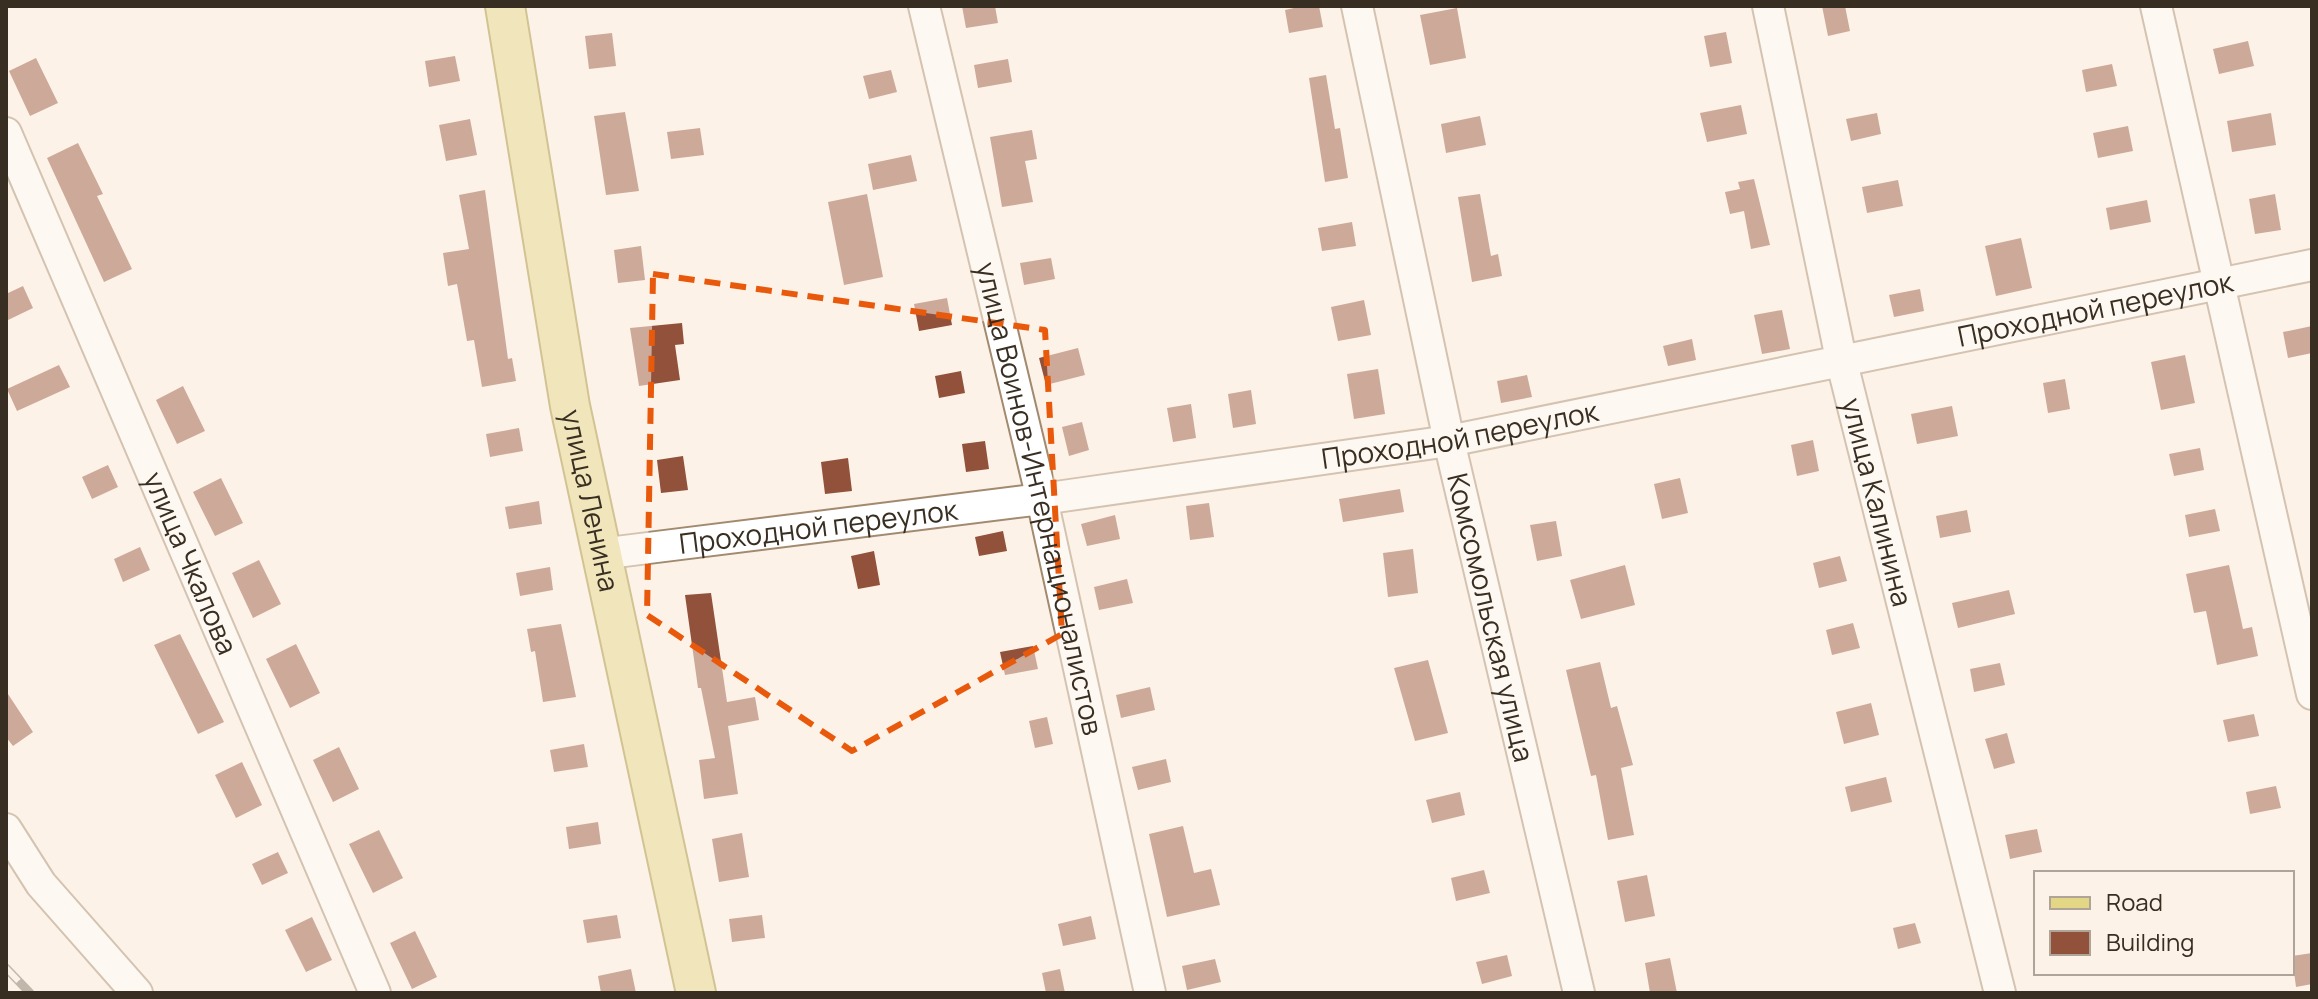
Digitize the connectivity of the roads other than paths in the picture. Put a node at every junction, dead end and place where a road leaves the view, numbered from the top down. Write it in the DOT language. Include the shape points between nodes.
graph roads {
  1 [pos="505,6"];
  2 [pos="924,6"];
  3 [pos="1357,6"];
  4 [pos="1768,6"];
  5 [pos="2156,6"];
  6 [pos="6,133"];
  7 [pos="2312,265"];
  8 [pos="2219,284"];
  9 [pos="1841,359"];
  10 [pos="1449,441"];
  11 [pos="1042,499"];
  12 [pos="600,554"];
  13 [pos="2312,694"];
  14 [pos="6,829"];
  15 [pos="137,993"];
  16 [pos="375,993"];
  17 [pos="696,993"];
  18 [pos="1150,993"];
  19 [pos="1579,993"];
  20 [pos="2000,993"];
  1 -- 12 [label="main road, улица Ленина" via="570,406"];
  2 -- 11 [label="street, улица Воинов-Интернационалистов"];
  3 -- 10 [label="street, Комсомольская улица"];
  4 -- 9 [label="street, улица Калинина"];
  5 -- 8 [label="street"];
  6 -- 16 [label="street, улица Чкалова"];
  7 -- 8 [label="street, Проходной переулок"];
  8 -- 9 [label="street, Проходной переулок"];
  8 -- 13 [label="street"];
  9 -- 10 [label="street, Проходной переулок"];
  9 -- 20 [label="street, улица Калинина"];
  10 -- 11 [label="street, Проходной переулок"];
  10 -- 19 [label="street, Комсомольская улица"];
  11 -- 12 [label="street, Проходной переулок"];
  11 -- 18 [label="street, улица Воинов-Интернационалистов"];
  12 -- 17 [label="main road, улица Ленина"];
  14 -- 15 [label="street" via="41,884"];
}
